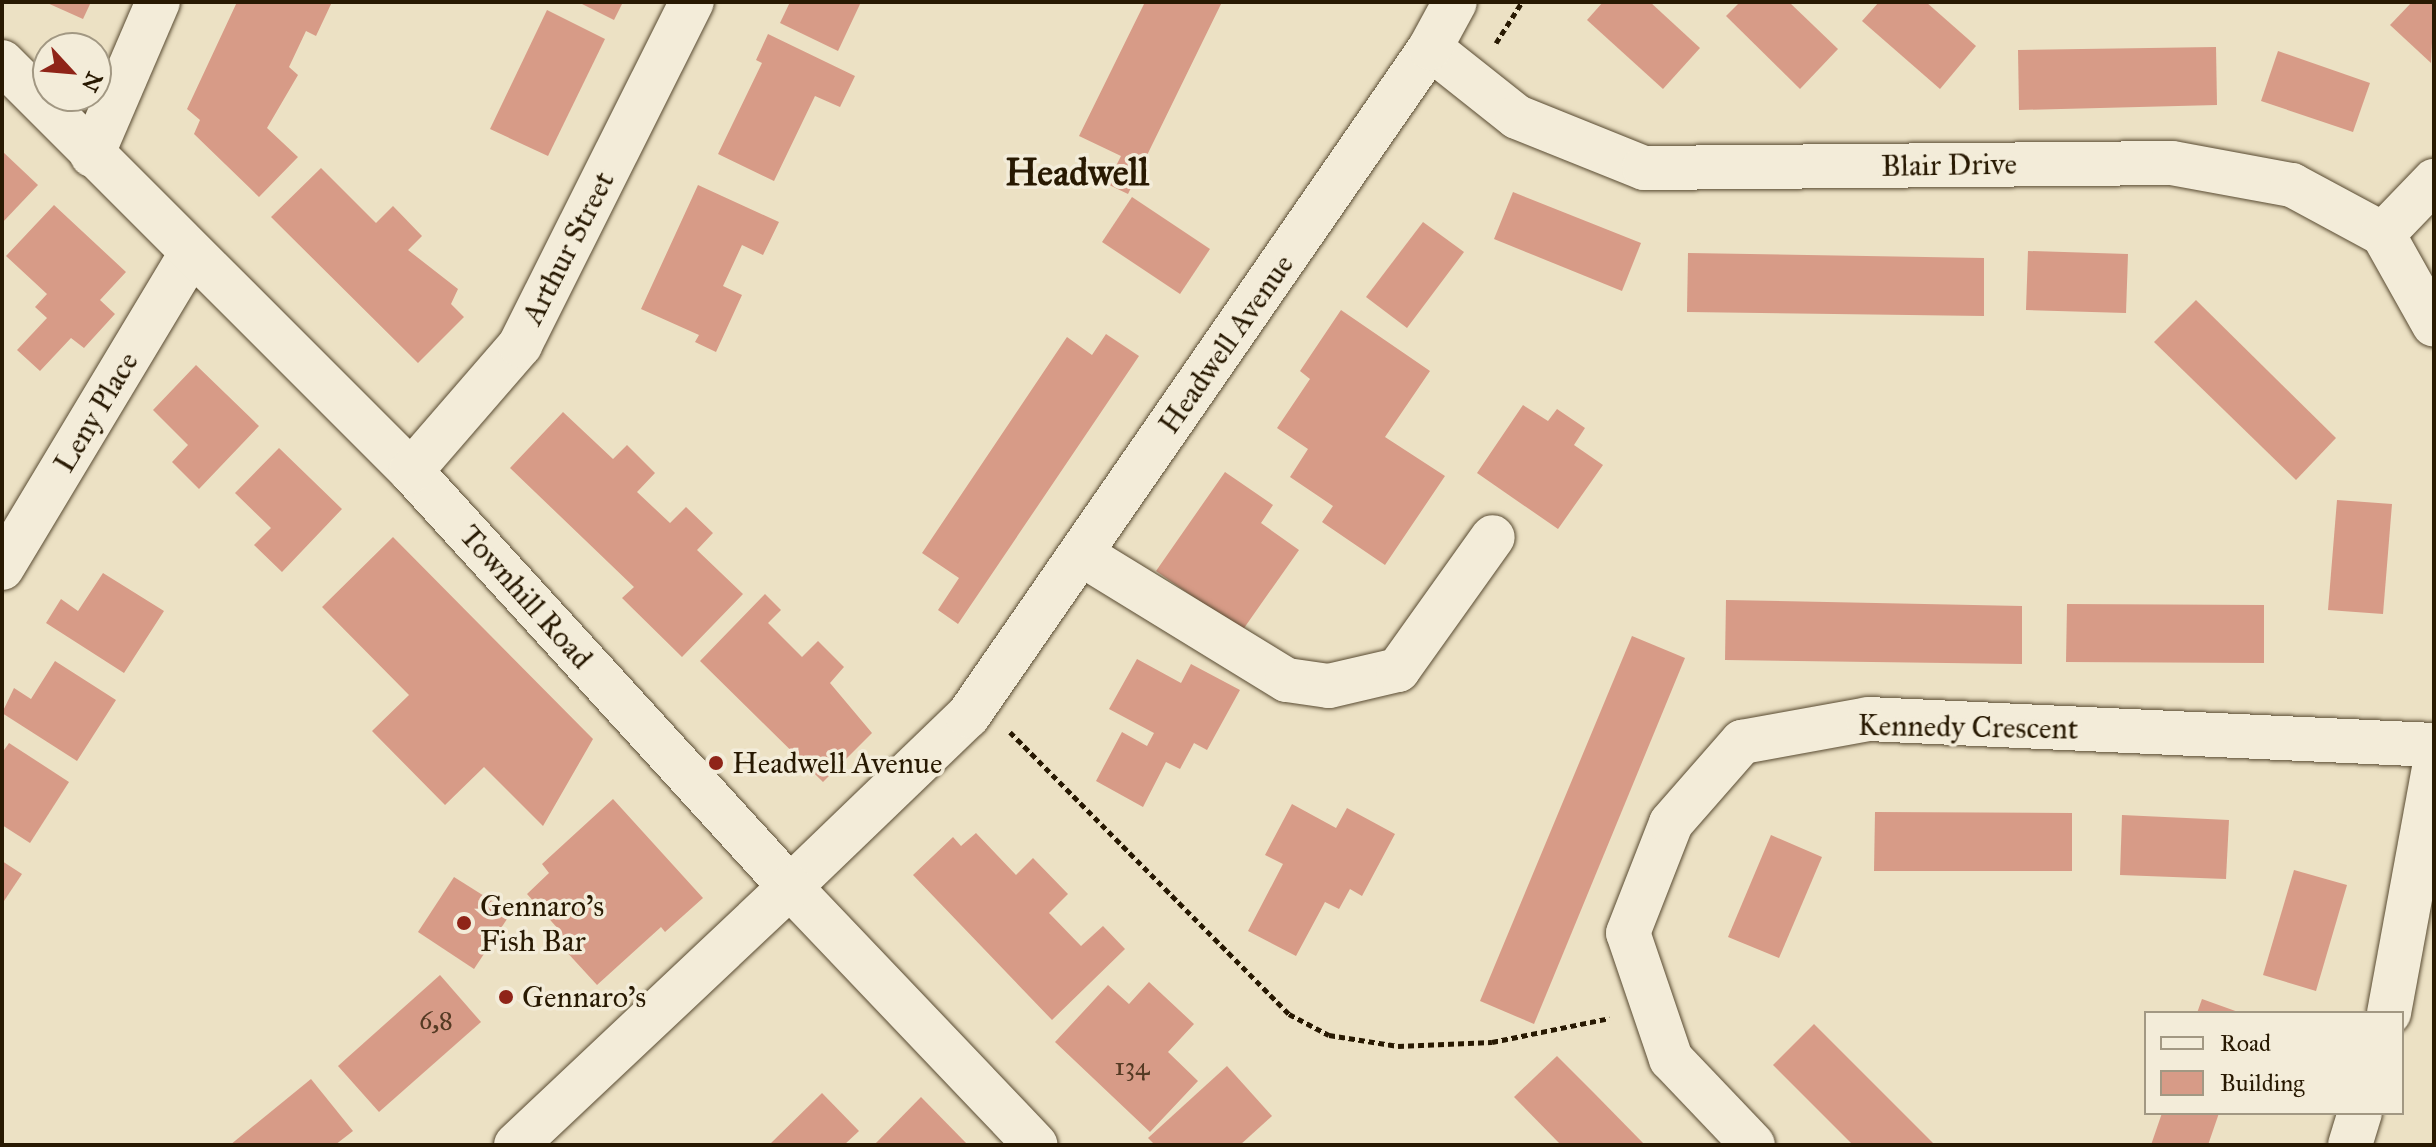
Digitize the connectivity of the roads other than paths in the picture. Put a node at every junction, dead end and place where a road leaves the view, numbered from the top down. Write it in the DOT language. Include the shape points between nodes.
graph roads {
  1 [pos="158,2"];
  2 [pos="692,2"];
  3 [pos="1455,2"];
  4 [pos="1430,48"];
  5 [pos="2,62"];
  6 [pos="92,155"];
  7 [pos="2434,181"];
  8 [pos="2383,234"];
  9 [pos="190,255"];
  10 [pos="2434,325"];
  11 [pos="411,471"];
  12 [pos="1493,537"];
  13 [pos="1081,554"];
  14 [pos="2,568"];
  15 [pos="2434,745"];
  16 [pos="2434,769"];
  17 [pos="790,887"];
  18 [pos="2389,1011"];
  19 [pos="2359,1115"];
  20 [pos="516,1145"];
  21 [pos="1036,1145"];
  22 [pos="1753,1145"];
  23 [pos="2350,1145"];
  1 -- 6 [label="street"];
  2 -- 11 [label="street, Arthur Street" via="520,345"];
  3 -- 4 [label="street, Headwell Avenue"];
  4 -- 8 [label="street, Blair Drive" via="1517,117 1644,168 2172,163 2292,185"];
  4 -- 13 [label="street, Headwell Avenue"];
  5 -- 6 [label="street, Townhill Road"];
  6 -- 9 [label="street, Townhill Road"];
  7 -- 8 [label="street"];
  8 -- 10 [label="street"];
  9 -- 11 [label="street, Townhill Road"];
  9 -- 14 [label="street, Leny Place"];
  11 -- 17 [label="street, Townhill Road"];
  12 -- 13 [label="street" via="1398,670 1329,686 1287,680"];
  13 -- 17 [label="street, Headwell Avenue" via="979,700"];
  15 -- 22 [label="street, Kennedy Crescent" via="1868,719 1742,742 1671,823 1628,933 1671,1059"];
  16 -- 18 [label="street"];
  17 -- 20 [label="street, Headwell Avenue"];
  17 -- 21 [label="street, Townhill Road"];
  19 -- 23 [label="street"];
}
